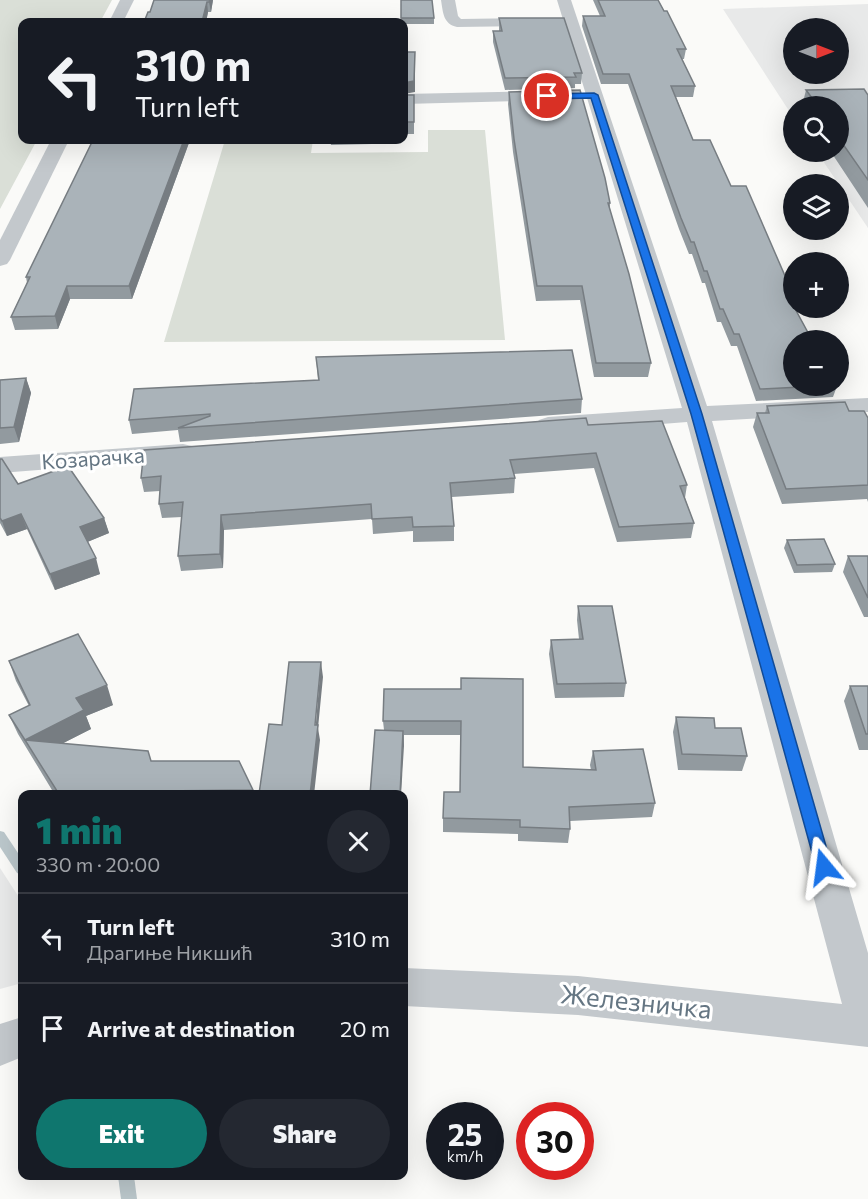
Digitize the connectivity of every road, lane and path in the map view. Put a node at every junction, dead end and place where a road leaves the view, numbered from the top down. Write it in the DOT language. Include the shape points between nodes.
graph roads {
  1 [pos="127,0"];
  2 [pos="448,0"];
  3 [pos="561,17"];
  4 [pos="118,18"];
  5 [pos="582,96"];
  6 [pos="408,99"];
  7 [pos="58,144"];
  8 [pos="0,260"];
  9 [pos="868,405"];
  10 [pos="697,414"];
  11 [pos="530,426"];
  12 [pos="210,450"];
  13 [pos="0,465"];
  14 [pos="408,987"];
  15 [pos="868,1025"];
  16 [pos="18,1038"];
  17 [pos="0,1045"];
  1 -- 4 [label="street"];
  2 -- 3 [label="street" via="451,18 457,23"];
  3 -- 5 [label="street"];
  5 -- 6 [label="street"];
  5 -- 10 [label="street"];
  7 -- 8 [label="street"];
  9 -- 10 [label="street"];
  10 -- 11 [label="street"];
  10 -- 15 [label="street"];
  12 -- 13 [label="street, Козарачка"];
  14 -- 15 [label="street, Железничка" via="616,998"];
  16 -- 17 [label="street"];
}
